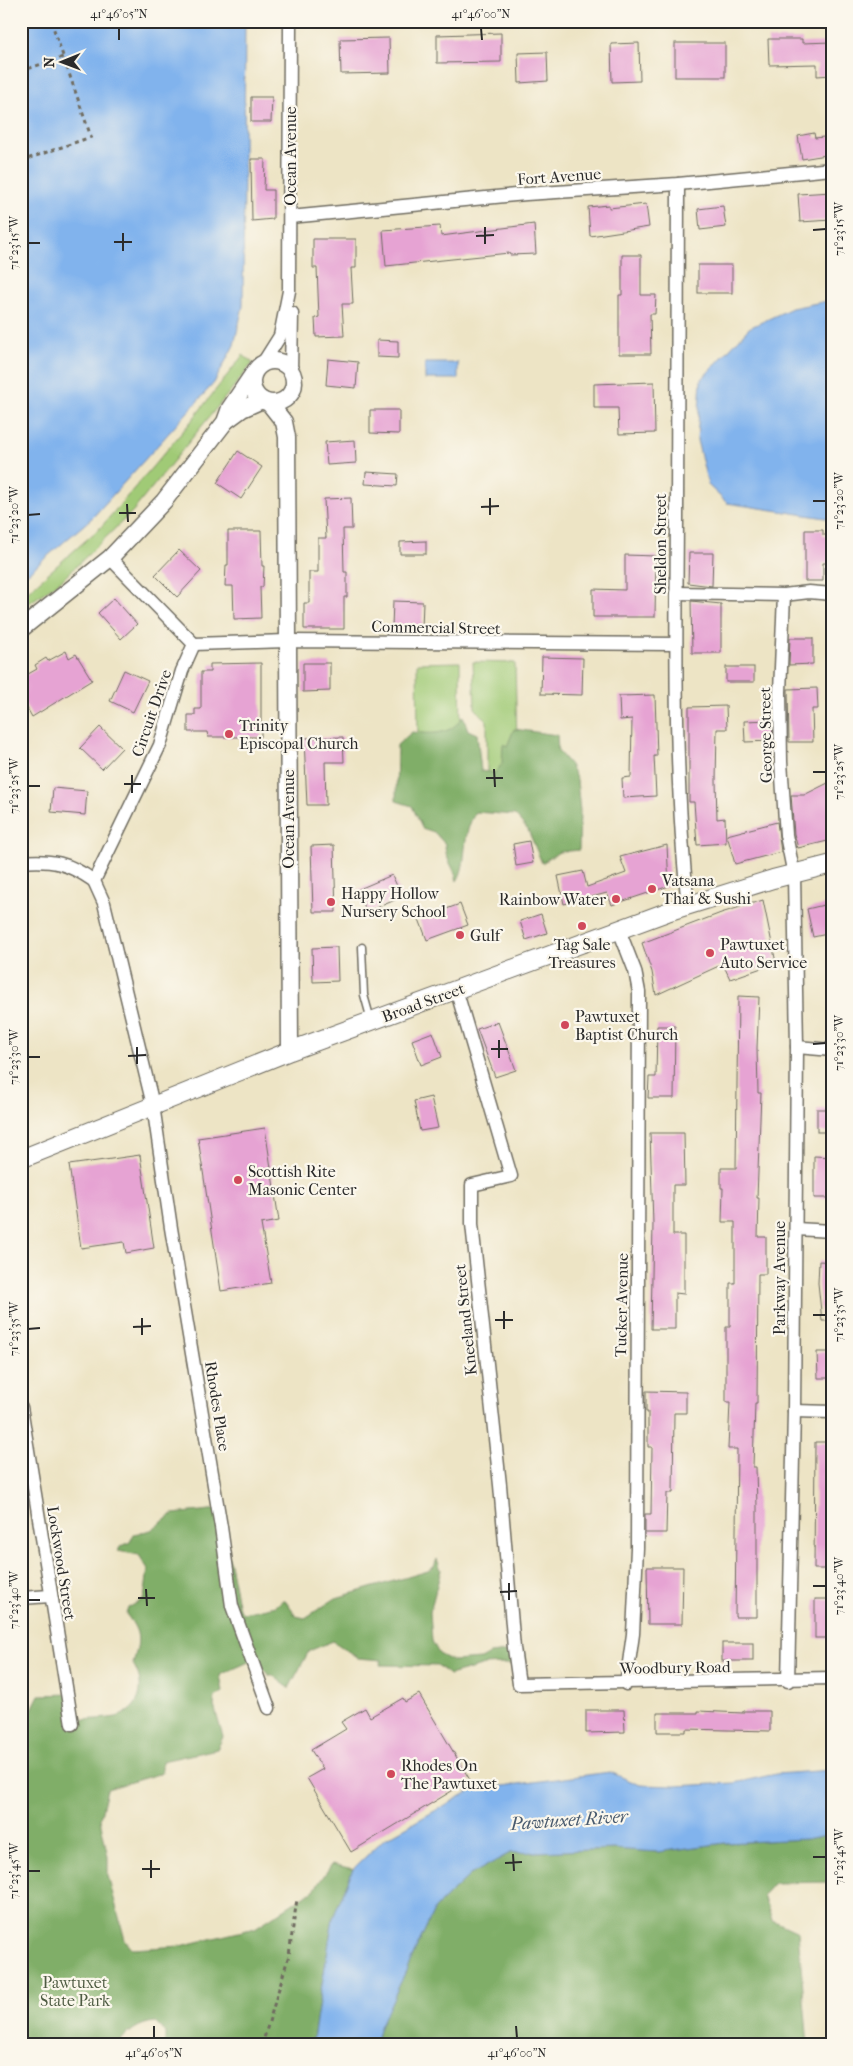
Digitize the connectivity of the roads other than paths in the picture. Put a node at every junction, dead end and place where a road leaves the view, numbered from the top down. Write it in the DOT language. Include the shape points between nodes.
graph roads {
  1 [pos="290,21"];
  2 [pos="832,169"];
  3 [pos="678,184"];
  4 [pos="290,217"];
  5 [pos="289,291"];
  6 [pos="258,368"];
  7 [pos="292,372"];
  8 [pos="292,392"];
  9 [pos="266,402"];
  10 [pos="225,422"];
  11 [pos="287,437"];
  12 [pos="110,558"];
  13 [pos="676,593"];
  14 [pos="832,594"];
  15 [pos="784,595"];
  16 [pos="21,629"];
  17 [pos="287,641"];
  18 [pos="194,644"];
  19 [pos="676,644"];
  20 [pos="21,862"];
  21 [pos="832,864"];
  22 [pos="794,875"];
  23 [pos="94,881"];
  24 [pos="688,905"];
  25 [pos="619,930"];
  26 [pos="362,947"];
  27 [pos="456,989"];
  28 [pos="371,1021"];
  29 [pos="797,1047"];
  30 [pos="832,1050"];
  31 [pos="290,1051"];
  32 [pos="153,1105"];
  33 [pos="21,1159"];
  34 [pos="796,1229"];
  35 [pos="832,1231"];
  36 [pos="21,1407"];
  37 [pos="794,1411"];
  38 [pos="832,1412"];
  39 [pos="50,1596"];
  40 [pos="21,1598"];
  41 [pos="832,1678"];
  42 [pos="788,1681"];
  43 [pos="519,1684"];
  44 [pos="626,1684"];
  45 [pos="269,1708"];
  46 [pos="72,1724"];
  1 -- 4 [label="street, Ocean Avenue"];
  2 -- 3 [label="street, Fort Avenue"];
  3 -- 4 [label="street, Fort Avenue" via="526,194"];
  3 -- 13 [label="street, Sheldon Street"];
  4 -- 5 [label="street, Ocean Avenue"];
  5 -- 6 [label="street, Ocean Avenue" via="282,330"];
  5 -- 7 [label="street, Ocean Avenue" via="292,302"];
  6 -- 7 [label="street" via="276,361"];
  6 -- 9 [label="street, Ocean Avenue" via="252,386"];
  6 -- 10 [label="street" via="230,408"];
  7 -- 8 [label="street, Ocean Avenue"];
  8 -- 9 [label="street" via="284,400"];
  8 -- 11 [label="street, Ocean Avenue"];
  9 -- 10 [label="street" via="242,409"];
  9 -- 11 [label="street, Ocean Avenue" via="284,422"];
  10 -- 12 [label="street" via="164,501"];
  11 -- 17 [label="street, Ocean Avenue"];
  12 -- 16 [label="street"];
  12 -- 18 [label="street"];
  13 -- 15 [label="street"];
  13 -- 19 [label="street, Sheldon Street"];
  14 -- 15 [label="street"];
  15 -- 22 [label="street, George Street" via="781,762 786,834"];
  17 -- 18 [label="street, Commercial Street"];
  17 -- 19 [label="street, Commercial Street"];
  17 -- 31 [label="street, Ocean Avenue"];
  18 -- 23 [label="street, Circuit Drive" via="182,671 160,746"];
  19 -- 24 [label="street, Sheldon Street" via="678,774"];
  20 -- 23 [label="street" via="60,862"];
  21 -- 22 [label="main road, Broad Street"];
  22 -- 24 [label="main road, Broad Street"];
  22 -- 29 [label="street, Parkway Avenue"];
  23 -- 32 [label="street" via="104,903"];
  24 -- 25 [label="main road, Broad Street"];
  25 -- 27 [label="main road, Broad Street"];
  25 -- 44 [label="street, Tucker Avenue" via="635,971 639,992 636,1548 633,1634"];
  26 -- 28 [label="lane" via="364,995"];
  27 -- 28 [label="main road, Broad Street"];
  27 -- 43 [label="street, Kneeland Street" via="510,1176 472,1184 472,1224"];
  28 -- 31 [label="main road, Broad Street"];
  29 -- 30 [label="street"];
  29 -- 34 [label="street, Parkway Avenue"];
  31 -- 32 [label="main road, Broad Street"];
  32 -- 33 [label="main road, Broad Street"];
  32 -- 45 [label="street, Rhodes Place" via="232,1606"];
  34 -- 35 [label="street"];
  34 -- 37 [label="street, Parkway Avenue"];
  36 -- 39 [label="street, Lockwood Street"];
  37 -- 38 [label="street"];
  37 -- 42 [label="street, Parkway Avenue"];
  39 -- 40 [label="street"];
  39 -- 46 [label="street, Lockwood Street"];
  41 -- 42 [label="street, Woodbury Road"];
  42 -- 44 [label="street, Woodbury Road"];
  43 -- 44 [label="street, Woodbury Road"];
}
